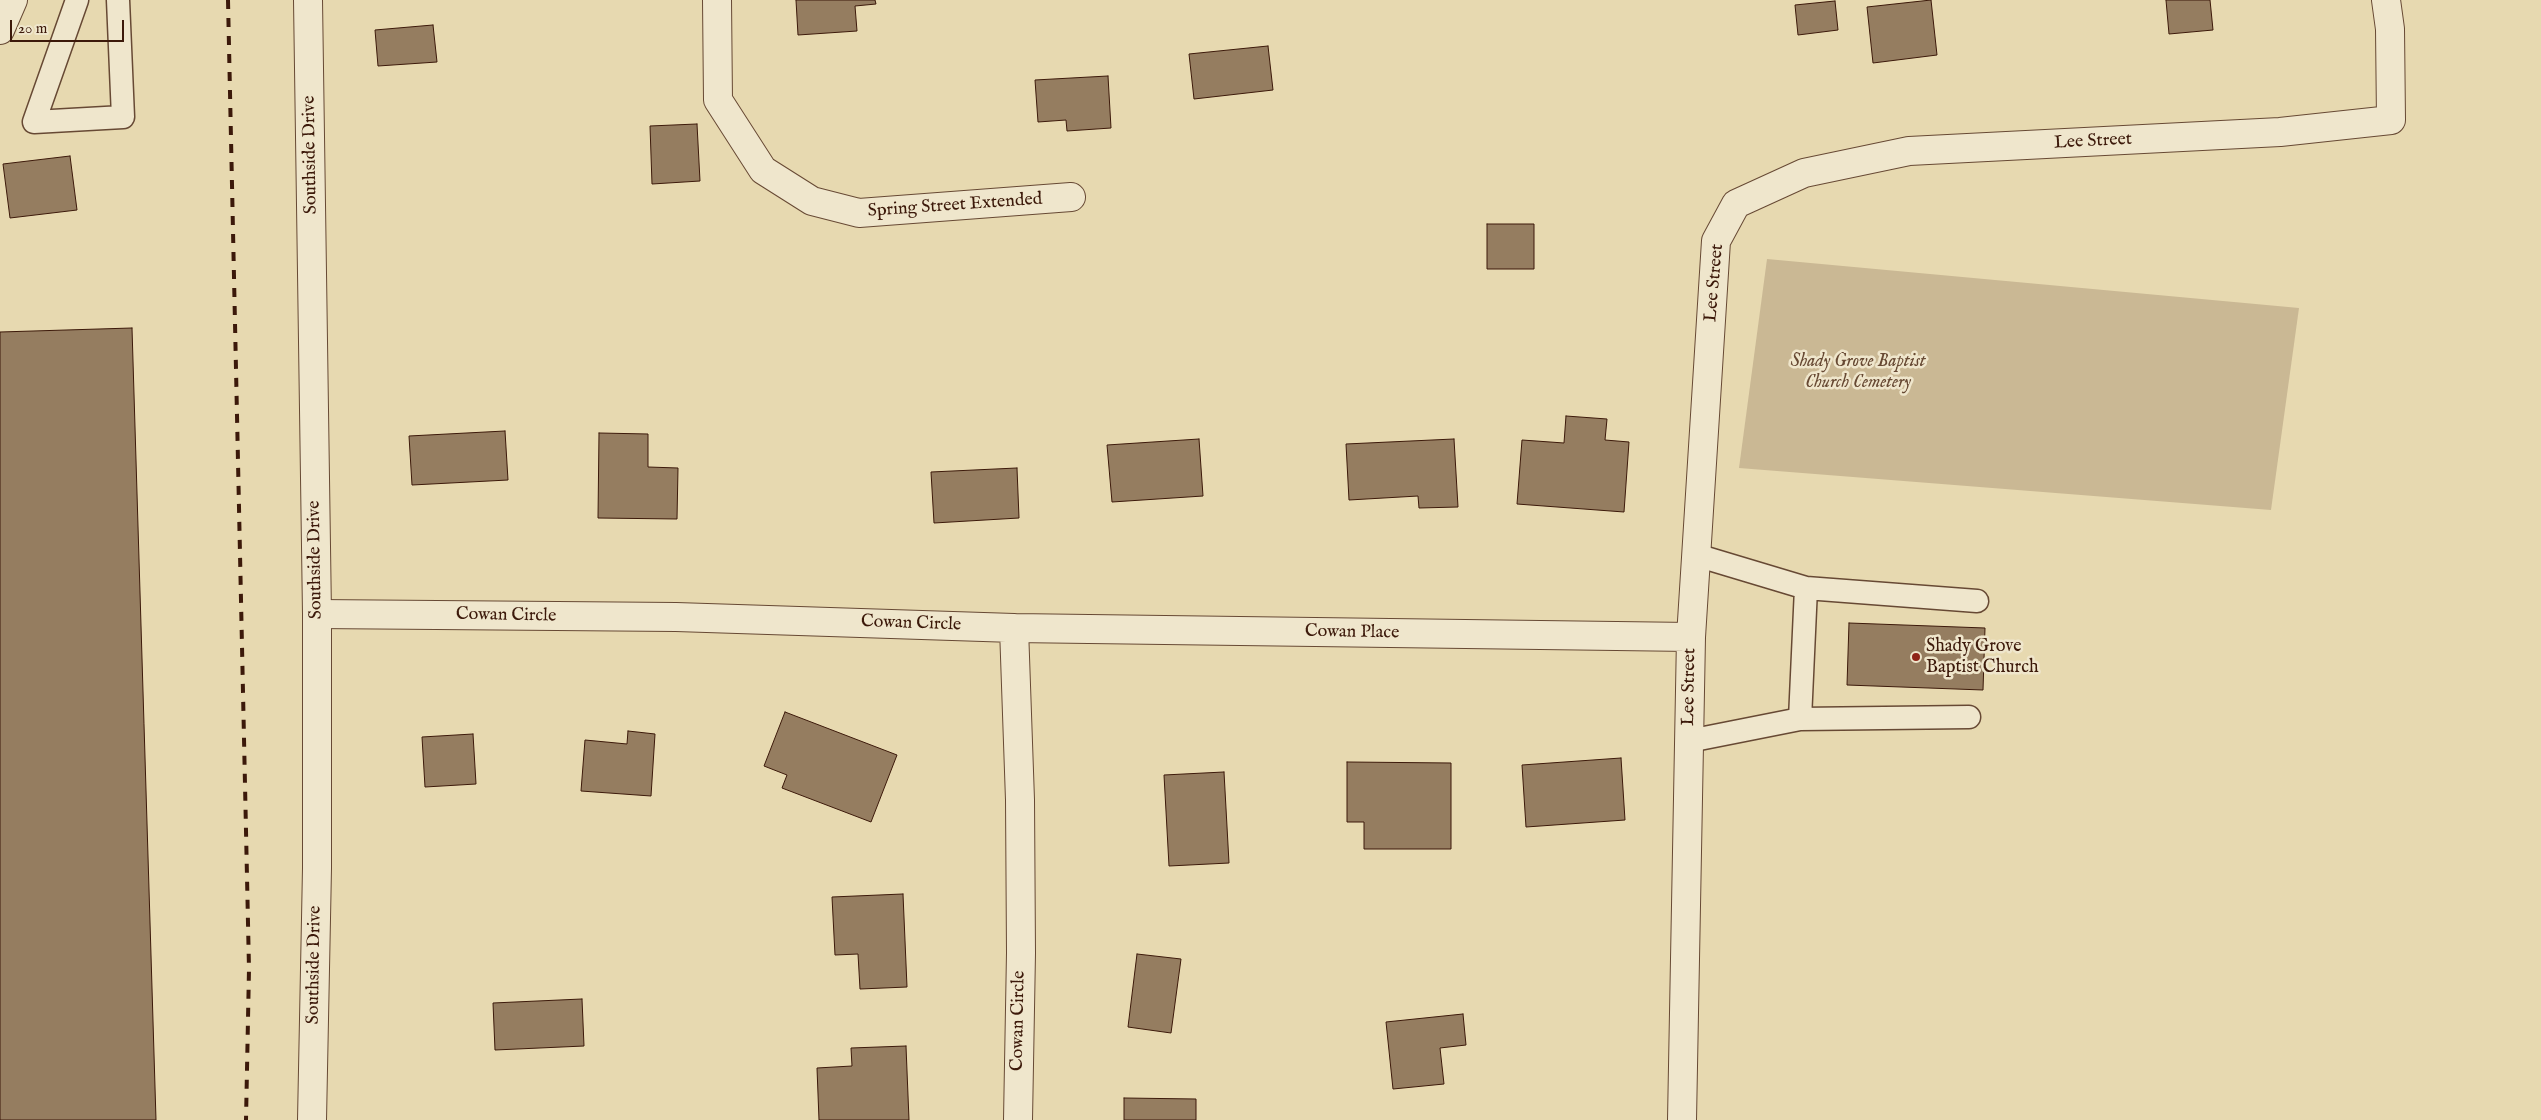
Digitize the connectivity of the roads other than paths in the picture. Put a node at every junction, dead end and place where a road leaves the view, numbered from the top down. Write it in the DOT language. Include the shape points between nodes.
graph roads {
  1 [pos="14,0"];
  2 [pos="77,0"];
  3 [pos="118,0"];
  4 [pos="308,0"];
  5 [pos="717,0"];
  6 [pos="2386,0"];
  7 [pos="0,30"];
  8 [pos="1071,197"];
  9 [pos="1696,555"];
  10 [pos="1806,588"];
  11 [pos="1977,601"];
  12 [pos="317,614"];
  13 [pos="1014,628"];
  14 [pos="1691,637"];
  15 [pos="1968,716"];
  16 [pos="1800,719"];
  17 [pos="1689,741"];
  18 [pos="312,1120"];
  19 [pos="1018,1120"];
  20 [pos="1682,1120"];
  1 -- 7 [label="street"];
  2 -- 3 [label="lane" via="34,122 123,116"];
  4 -- 12 [label="street, Southside Drive"];
  5 -- 8 [label="street, Spring Street Extended" via="718,100 763,170 812,201 859,213"];
  6 -- 9 [label="street, Lee Street" via="2390,29 2391,120 2280,132 1909,151 1804,173 1736,204 1716,241"];
  9 -- 10 [label="lane"];
  9 -- 14 [label="street, Lee Street"];
  10 -- 11 [label="lane"];
  10 -- 16 [label="lane"];
  12 -- 13 [label="street, Cowan Circle" via="676,618"];
  12 -- 18 [label="street, Southside Drive"];
  13 -- 14 [label="street, Cowan Place"];
  13 -- 19 [label="street, Cowan Circle" via="1020,809"];
  14 -- 17 [label="street, Lee Street"];
  15 -- 16 [label="lane"];
  16 -- 17 [label="lane"];
  17 -- 20 [label="street, Lee Street"];
}
